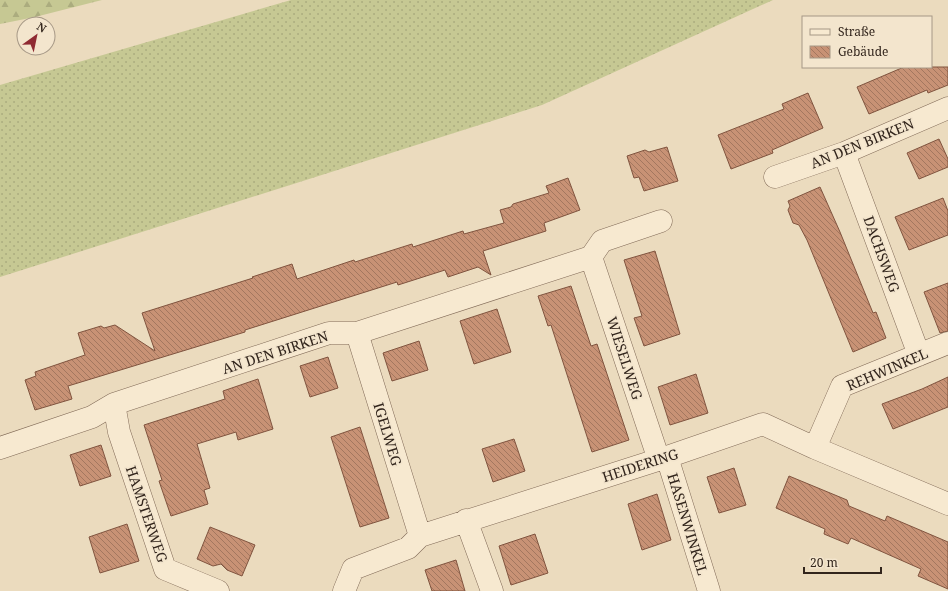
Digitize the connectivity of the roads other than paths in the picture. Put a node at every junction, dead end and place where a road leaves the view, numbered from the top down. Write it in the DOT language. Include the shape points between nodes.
graph roads {
  1 [pos="948,108"];
  2 [pos="844,153"];
  3 [pos="775,177"];
  4 [pos="660,221"];
  5 [pos="592,257"];
  6 [pos="357,332"];
  7 [pos="948,343"];
  8 [pos="919,355"];
  9 [pos="114,404"];
  10 [pos="0,448"];
  11 [pos="815,448"];
  12 [pos="663,458"];
  13 [pos="948,504"];
  14 [pos="466,520"];
  15 [pos="420,536"];
  16 [pos="218,591"];
  17 [pos="344,591"];
  18 [pos="492,591"];
  19 [pos="708,591"];
  1 -- 2 [label="street, AN DEN BIRKEN"];
  2 -- 3 [label="street, AN DEN BIRKEN"];
  2 -- 8 [label="street, DACHSWEG"];
  4 -- 5 [label="street" via="602,241"];
  5 -- 6 [label="street, AN DEN BIRKEN"];
  5 -- 12 [label="street, WIESELWEG"];
  6 -- 9 [label="street, AN DEN BIRKEN" via="329,333"];
  6 -- 15 [label="street, IGELWEG"];
  7 -- 8 [label="street, REHWINKEL"];
  8 -- 11 [label="street, REHWINKEL" via="842,386"];
  9 -- 10 [label="street, AN DEN BIRKEN" via="92,417"];
  9 -- 16 [label="street, HAMSTERWEG" via="119,432 165,569"];
  11 -- 12 [label="street, HEIDERING" via="763,424"];
  11 -- 13 [label="street, HEIDERING"];
  12 -- 14 [label="street, HEIDERING"];
  12 -- 19 [label="street, HASENWINKEL"];
  14 -- 15 [label="street, HEIDERING"];
  14 -- 18 [label="street"];
  15 -- 17 [label="street, HEIDERING" via="408,548 353,569"];
}
